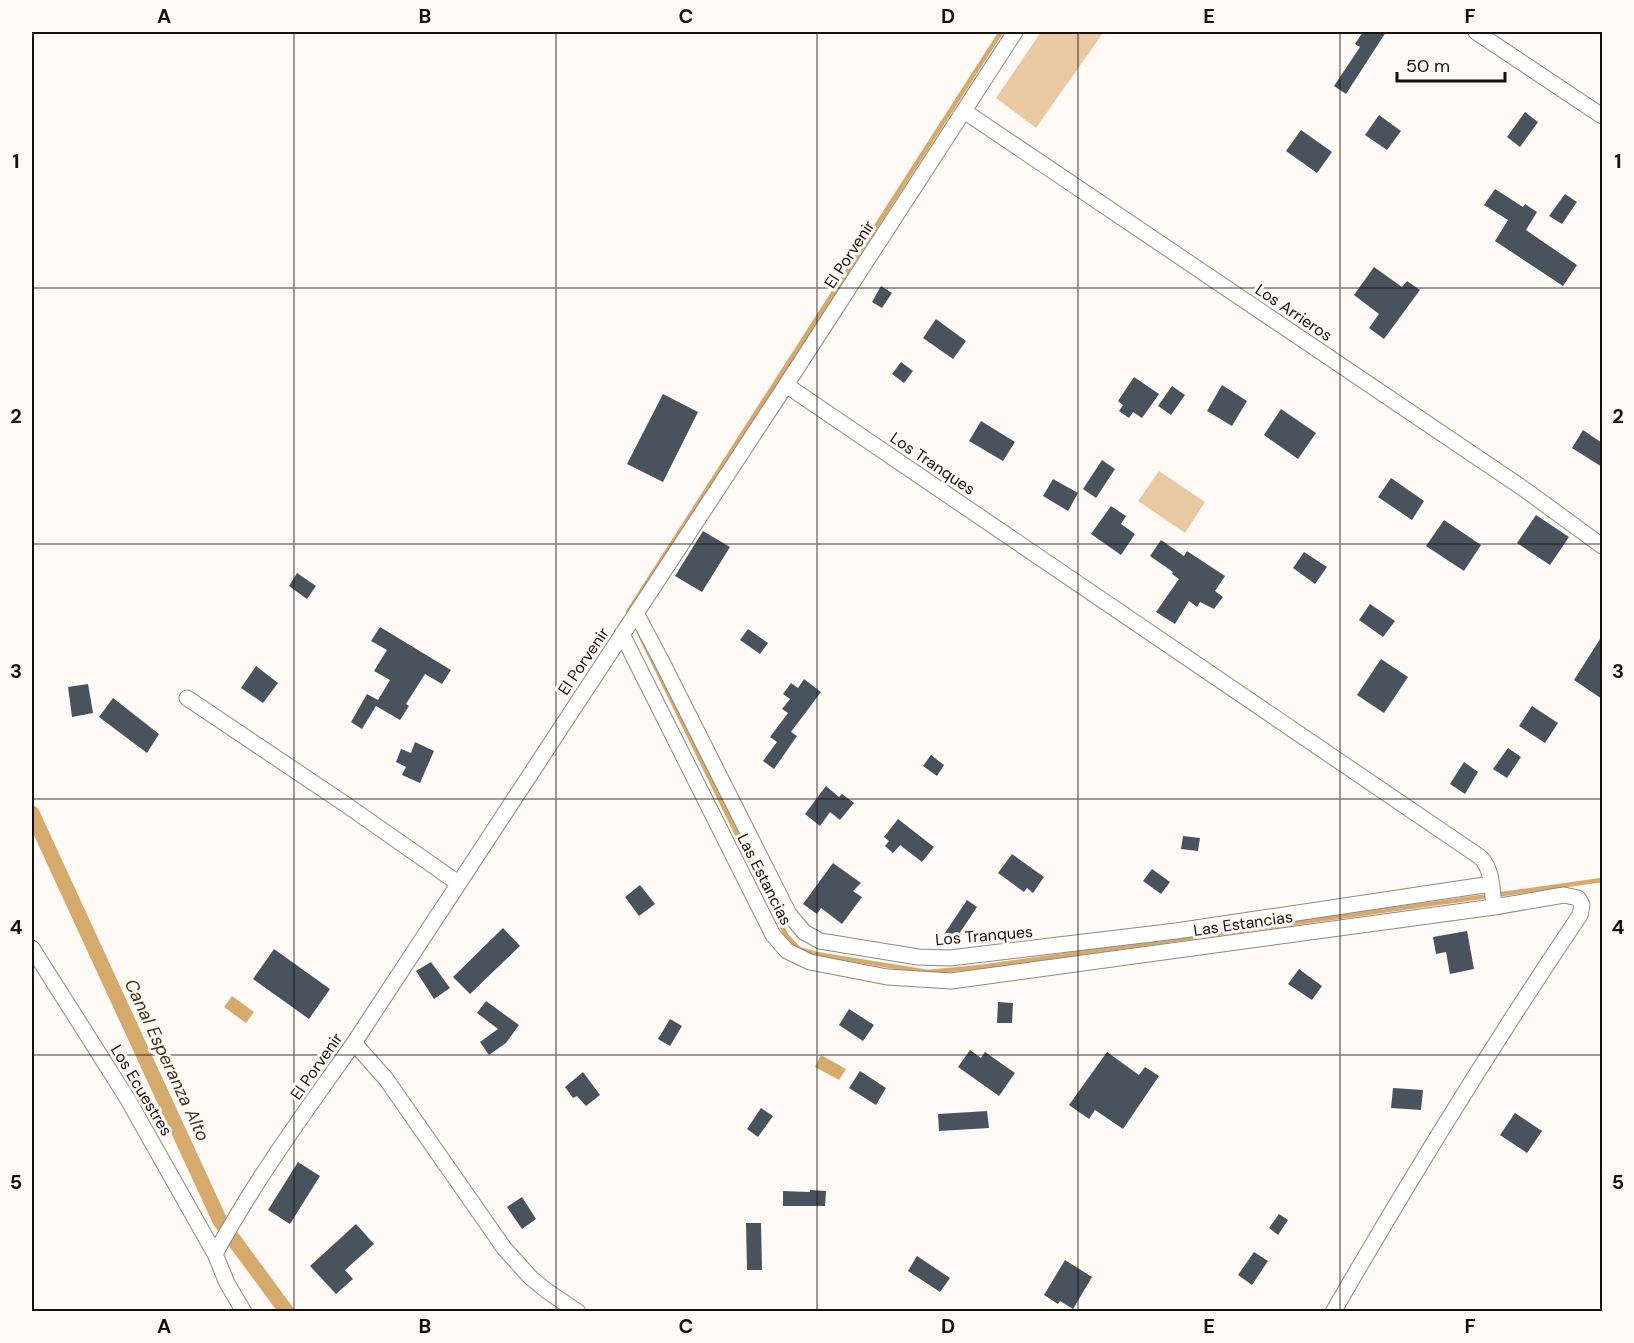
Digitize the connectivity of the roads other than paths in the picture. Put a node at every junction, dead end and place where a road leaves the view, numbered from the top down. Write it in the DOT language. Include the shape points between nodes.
graph roads {
  1 [pos="1015,32"];
  2 [pos="1476,32"];
  3 [pos="964,111"];
  4 [pos="1602,116"];
  5 [pos="786,385"];
  6 [pos="1602,546"];
  7 [pos="636,613"];
  8 [pos="622,634"];
  9 [pos="187,698"];
  10 [pos="458,883"];
  11 [pos="1491,884"];
  12 [pos="1494,907"];
  13 [pos="32,948"];
  14 [pos="994,953"];
  15 [pos="996,974"];
  16 [pos="354,1043"];
  17 [pos="215,1254"];
  18 [pos="244,1311"];
  19 [pos="578,1311"];
  20 [pos="1333,1311"];
  1 -- 3 [label="street, El Porvenir"];
  2 -- 4 [label="street"];
  3 -- 5 [label="street, El Porvenir"];
  3 -- 6 [label="street, Los Arrieros" via="1504,475"];
  5 -- 7 [label="street, El Porvenir"];
  5 -- 11 [label="street, Los Tranques" via="1480,857 1488,868"];
  7 -- 8 [label="street, El Porvenir"];
  7 -- 14 [label="street, Los Tranques" via="798,927 820,941 918,957"];
  8 -- 10 [label="street, El Porvenir"];
  8 -- 15 [label="street, Las Estancias" via="767,926 787,951 810,962 904,979 951,981"];
  9 -- 10 [label="street"];
  10 -- 16 [label="street, El Porvenir"];
  11 -- 12 [label="street, Los Tranques"];
  11 -- 14 [label="street, Los Tranques" via="1176,932"];
  12 -- 15 [label="street, Las Estancias"];
  12 -- 20 [label="street, Las Estancias" via="1564,895 1575,896 1582,904 1580,915 1453,1112"];
  13 -- 17 [label="street, Los Ecuestres" via="127,1098"];
  14 -- 15 [label="street"];
  16 -- 17 [label="street, El Porvenir" via="284,1142"];
  16 -- 19 [label="street" via="386,1079 504,1248 531,1278"];
  17 -- 18 [label="street"];
}
